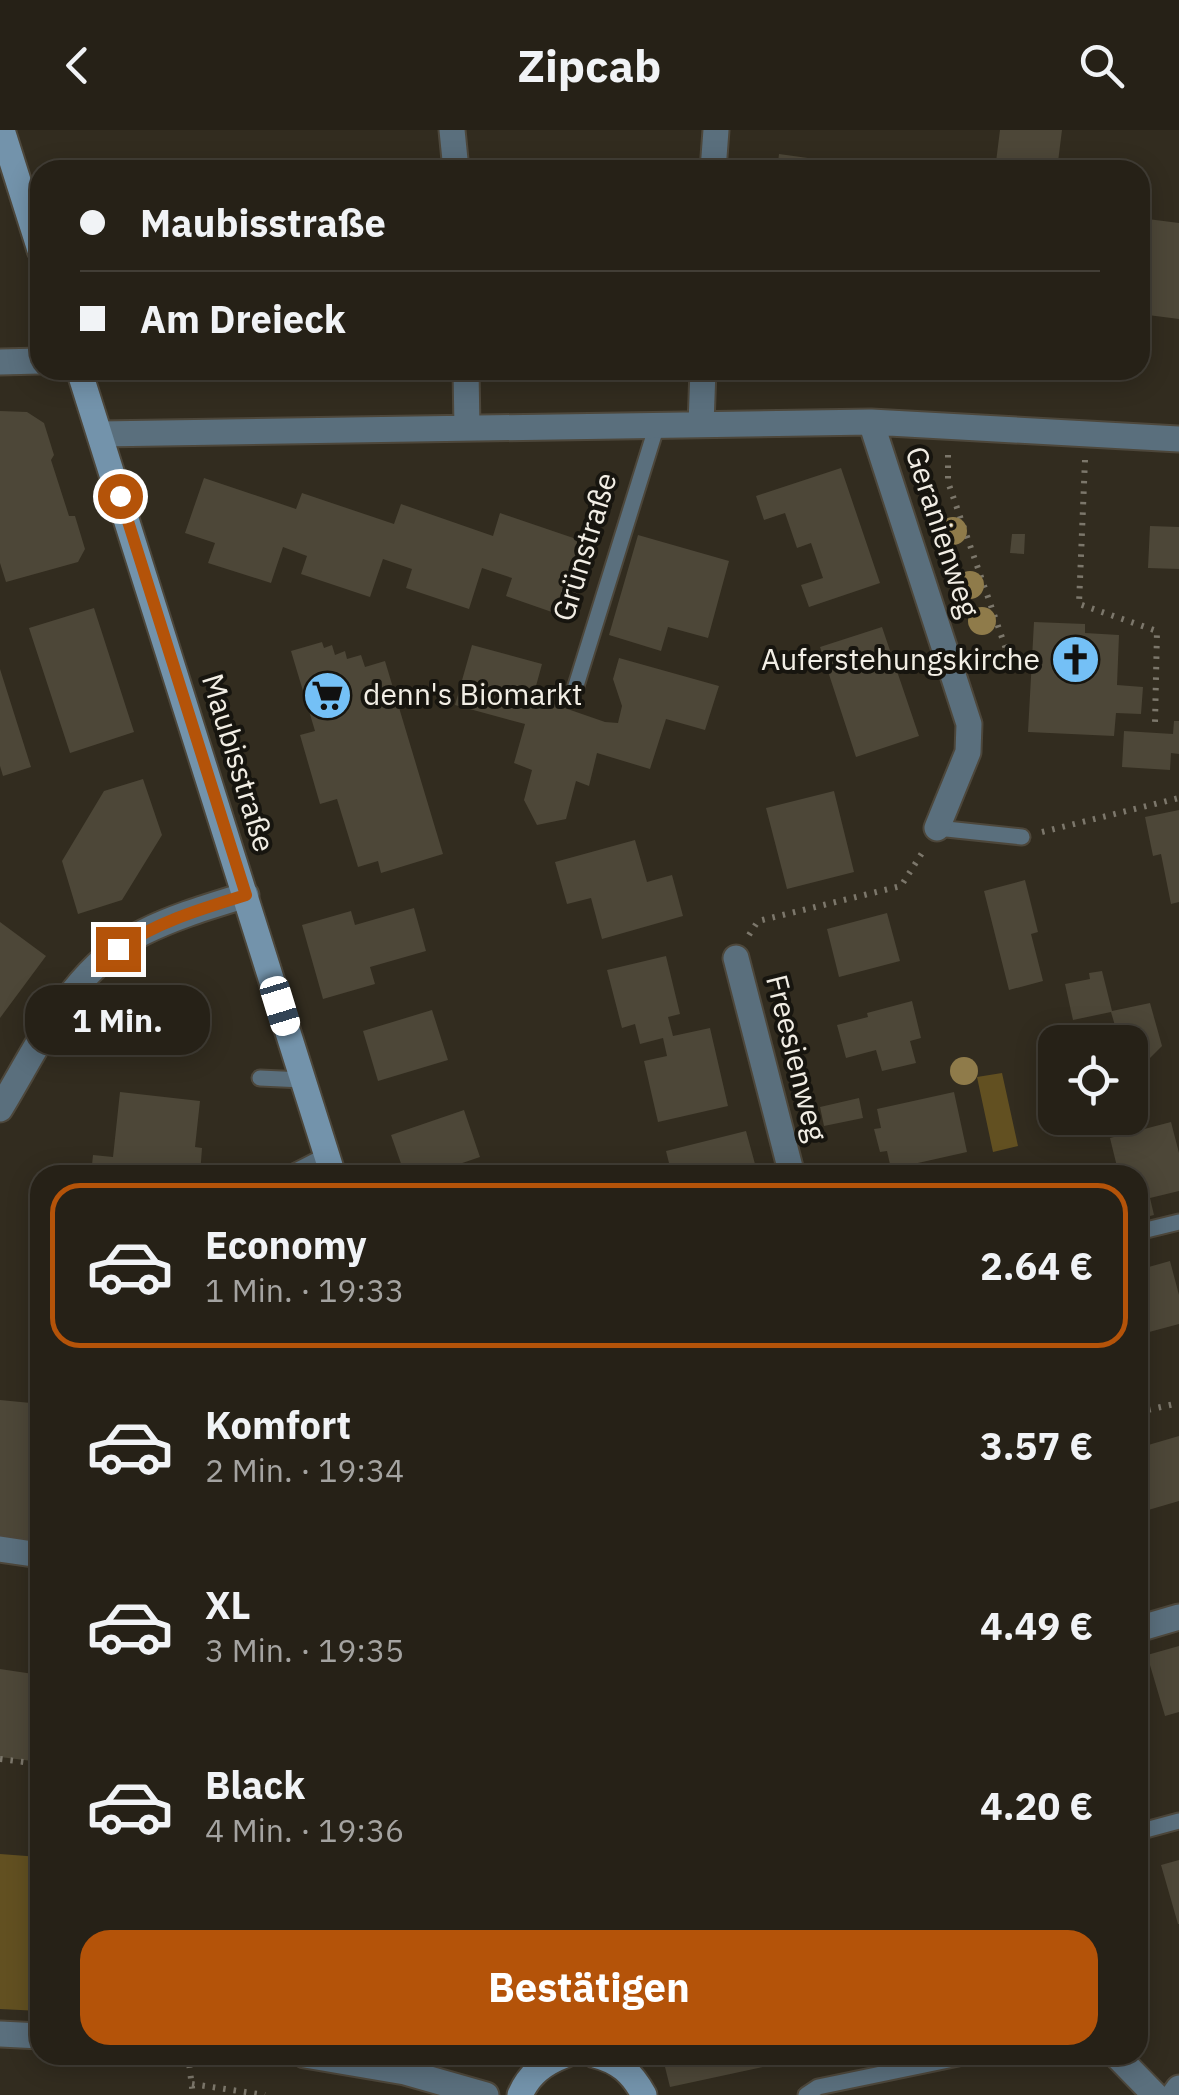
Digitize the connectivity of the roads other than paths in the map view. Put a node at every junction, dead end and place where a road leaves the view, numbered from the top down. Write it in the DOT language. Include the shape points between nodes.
graph roads {
  1 [pos="2,130"];
  2 [pos="452,130"];
  3 [pos="716,130"];
  4 [pos="455,160"];
  5 [pos="714,160"];
  6 [pos="30,218"];
  7 [pos="30,361"];
  8 [pos="0,362"];
  9 [pos="83,380"];
  10 [pos="466,380"];
  11 [pos="702,380"];
  12 [pos="871,422"];
  13 [pos="700,424"];
  14 [pos="658,425"];
  15 [pos="467,428"];
  16 [pos="100,434"];
  17 [pos="1179,439"];
  18 [pos="574,689"];
  19 [pos="938,828"];
  20 [pos="1022,836"];
  21 [pos="246,895"];
  22 [pos="736,958"];
  23 [pos="10,1071"];
  24 [pos="260,1078"];
  25 [pos="303,1080"];
  26 [pos="0,1108"];
  27 [pos="330,1165"];
  28 [pos="789,1165"];
  29 [pos="1179,1222"];
  30 [pos="1148,1230"];
  31 [pos="0,1549"];
  32 [pos="30,1553"];
  33 [pos="1179,1618"];
  34 [pos="1148,1626"];
  35 [pos="1179,1821"];
  36 [pos="1148,1829"];
  37 [pos="0,2034"];
  38 [pos="30,2036"];
  39 [pos="410,2065"];
  40 [pos="543,2065"];
  41 [pos="618,2065"];
  42 [pos="923,2065"];
  43 [pos="1126,2065"];
  44 [pos="1179,2088"];
  45 [pos="486,2095"];
  46 [pos="520,2095"];
  47 [pos="644,2095"];
  48 [pos="806,2095"];
  49 [pos="1155,2095"];
  50 [pos="1174,2095"];
  1 -- 6 [label="street"];
  2 -- 4 [label="street"];
  3 -- 5 [label="street"];
  7 -- 8 [label="street"];
  9 -- 16 [label="street, Maubisstraße"];
  10 -- 15 [label="street"];
  11 -- 13 [label="street"];
  12 -- 13 [label="street, Grünstraße"];
  12 -- 17 [label="street, Grünstraße"];
  12 -- 19 [label="street, Geranienweg" via="969,724 968,752"];
  13 -- 14 [label="street, Grünstraße"];
  14 -- 15 [label="street, Grünstraße"];
  14 -- 18 [label="lane, Grünstraße"];
  15 -- 16 [label="street, Grünstraße"];
  16 -- 21 [label="street, Maubisstraße"];
  19 -- 20 [label="lane"];
  21 -- 23 [label="street" via="140,934 97,964"];
  21 -- 25 [label="street, Maubisstraße"];
  22 -- 28 [label="street, Freesienweg"];
  23 -- 26 [label="street"];
  24 -- 25 [label="lane"];
  25 -- 27 [label="street, Maubisstraße"];
  29 -- 30 [label="lane"];
  31 -- 32 [label="street"];
  33 -- 34 [label="street"];
  35 -- 36 [label="lane"];
  37 -- 38 [label="street"];
  39 -- 45 [label="street"];
  40 -- 46 [label="street"];
  41 -- 47 [label="street"];
  42 -- 48 [label="lane" via="818,2086"];
  43 -- 49 [label="street"];
  44 -- 50 [label="street"];
}
